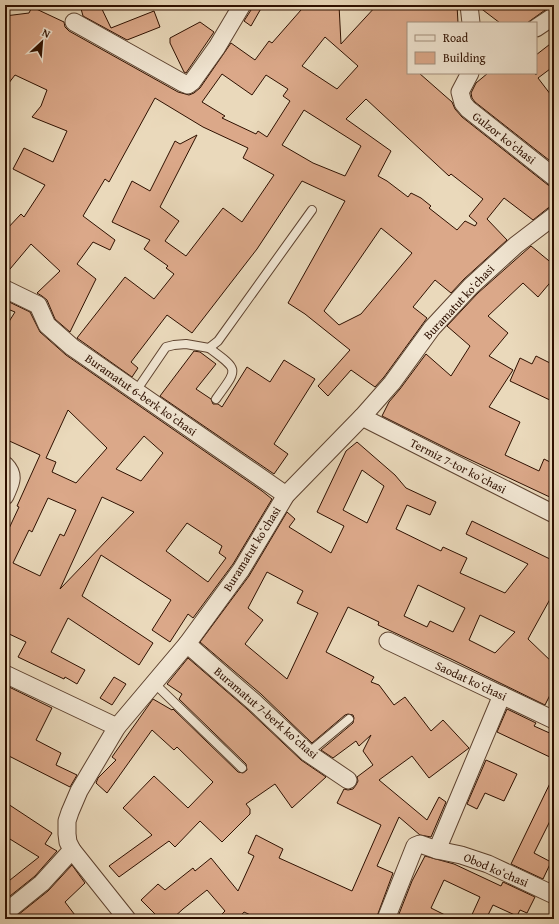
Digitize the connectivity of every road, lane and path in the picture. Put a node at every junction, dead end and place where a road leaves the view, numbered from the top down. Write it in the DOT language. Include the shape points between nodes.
graph roads {
  1 [pos="242,5"];
  2 [pos="469,5"];
  3 [pos="554,16"];
  4 [pos="74,22"];
  5 [pos="471,22"];
  6 [pos="537,27"];
  7 [pos="469,74"];
  8 [pos="554,177"];
  9 [pos="312,210"];
  10 [pos="554,216"];
  11 [pos="5,289"];
  12 [pos="209,348"];
  13 [pos="136,391"];
  14 [pos="216,399"];
  15 [pos="362,417"];
  16 [pos="5,466"];
  17 [pos="286,495"];
  18 [pos="5,496"];
  19 [pos="554,514"];
  20 [pos="388,641"];
  21 [pos="187,644"];
  22 [pos="5,674"];
  23 [pos="154,683"];
  24 [pos="502,695"];
  25 [pos="349,719"];
  26 [pos="554,720"];
  27 [pos="117,727"];
  28 [pos="308,752"];
  29 [pos="242,768"];
  30 [pos="348,780"];
  31 [pos="72,850"];
  32 [pos="437,850"];
  33 [pos="554,895"];
  34 [pos="5,913"];
  35 [pos="127,919"];
  36 [pos="386,919"];
  1 -- 4 [label="street" via="217,47 188,85"];
  2 -- 5 [label="street"];
  3 -- 6 [label="street"];
  7 -- 8 [label="street, Gulzor koʻchasi" via="460,92 468,109"];
  9 -- 12 [label="lane" via="218,341"];
  10 -- 15 [label="street, Buramatut koʻchasi" via="516,245 471,286 432,328 392,383"];
  11 -- 13 [label="street, Buramatut 6-berk koʼchasi" via="38,306 47,325 72,347"];
  12 -- 13 [label="lane" via="186,344 166,347"];
  12 -- 14 [label="lane" via="233,369 232,375"];
  13 -- 17 [label="street, Buramatut 6-berk koʼchasi"];
  15 -- 17 [label="street, Buramatut koʻchasi"];
  15 -- 19 [label="street, Termiz 7-tor koʼchasi"];
  16 -- 18 [label="street" via="10,470 12,482"];
  17 -- 21 [label="street, Buramatut koʻchasi" via="241,570"];
  20 -- 24 [label="street, Saodat koʻchasi"];
  21 -- 23 [label="street, Buramatut koʻchasi"];
  21 -- 28 [label="street, Buramatut 7-berk koʼchasi"];
  22 -- 27 [label="street"];
  23 -- 27 [label="street, Buramatut koʻchasi"];
  23 -- 29 [label="lane"];
  24 -- 26 [label="street, Saodat koʻchasi"];
  24 -- 32 [label="street"];
  25 -- 28 [label="lane"];
  27 -- 31 [label="street, Buramatut koʻchasi" via="79,791 70,812 66,834"];
  28 -- 30 [label="street, Buramatut 7-berk koʼchasi"];
  31 -- 34 [label="street" via="42,883"];
  31 -- 35 [label="street"];
  32 -- 33 [label="street, Obod koʻchasi" via="488,864"];
  32 -- 36 [label="street, Obod koʻchasi" via="420,844 415,846"];
}
